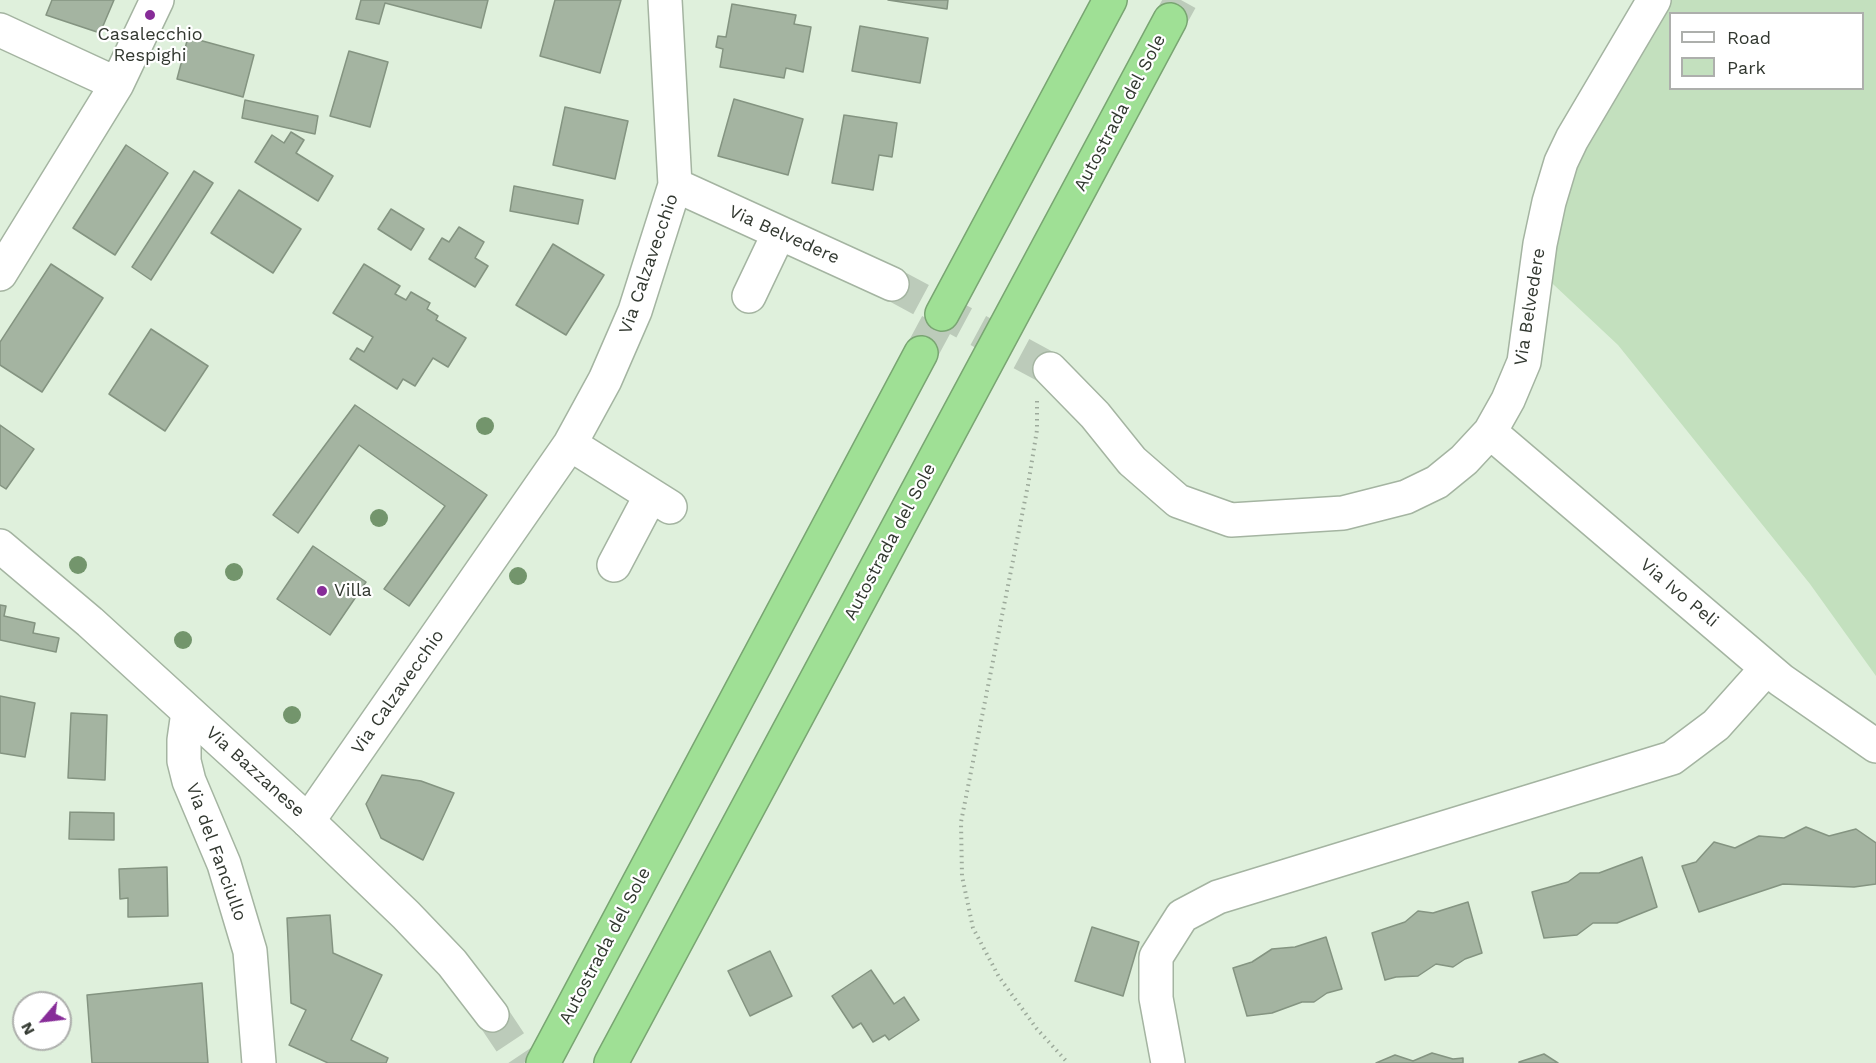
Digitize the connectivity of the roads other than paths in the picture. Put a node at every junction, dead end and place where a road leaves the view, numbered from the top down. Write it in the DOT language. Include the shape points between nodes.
graph roads {
  1 [pos="157,0"];
  2 [pos="665,0"];
  3 [pos="1110,0"];
  4 [pos="1654,0"];
  5 [pos="1170,21"];
  6 [pos="0,30"];
  7 [pos="117,84"];
  8 [pos="675,185"];
  9 [pos="779,232"];
  10 [pos="0,274"];
  11 [pos="892,284"];
  12 [pos="749,296"];
  13 [pos="942,314"];
  14 [pos="921,353"];
  15 [pos="1044,381"];
  16 [pos="1490,432"];
  17 [pos="570,444"];
  18 [pos="0,546"];
  19 [pos="614,565"];
  20 [pos="1767,668"];
  21 [pos="188,712"];
  22 [pos="1876,746"];
  23 [pos="308,821"];
  24 [pos="492,1015"];
  25 [pos="259,1063"];
  26 [pos="543,1063"];
  27 [pos="611,1063"];
  28 [pos="1168,1063"];
  1 -- 7 [label="street"];
  2 -- 8 [label="street, Via Calzavecchio"];
  3 -- 13 [label="highway"];
  4 -- 16 [label="street, Via Belvedere" via="1561,162 1540,244 1524,362"];
  5 -- 27 [label="highway, Autostrada del Sole"];
  6 -- 7 [label="street"];
  7 -- 10 [label="street"];
  8 -- 9 [label="street, Via Belvedere"];
  8 -- 17 [label="street, Via Calzavecchio" via="635,311 606,380"];
  9 -- 11 [label="street, Via Belvedere"];
  9 -- 12 [label="street"];
  14 -- 26 [label="highway, Autostrada del Sole"];
  15 -- 16 [label="street, Via Belvedere" via="1095,415 1132,461 1178,501 1231,520 1343,513 1406,498 1437,482"];
  16 -- 20 [label="street, Via Ivo Peli"];
  17 -- 19 [label="street" via="660,501"];
  17 -- 23 [label="street, Via Calzavecchio"];
  18 -- 21 [label="street, Via Bazzanese"];
  20 -- 22 [label="street, Via Ivo Peli"];
  20 -- 28 [label="street" via="1716,725 1672,758 1218,897 1182,916 1156,957 1156,998"];
  21 -- 23 [label="street, Via Bazzanese"];
  21 -- 25 [label="street, Via del Fanciullo" via="184,761 224,864 250,951"];
  23 -- 24 [label="street, Via Bazzanese" via="422,931"];
}
